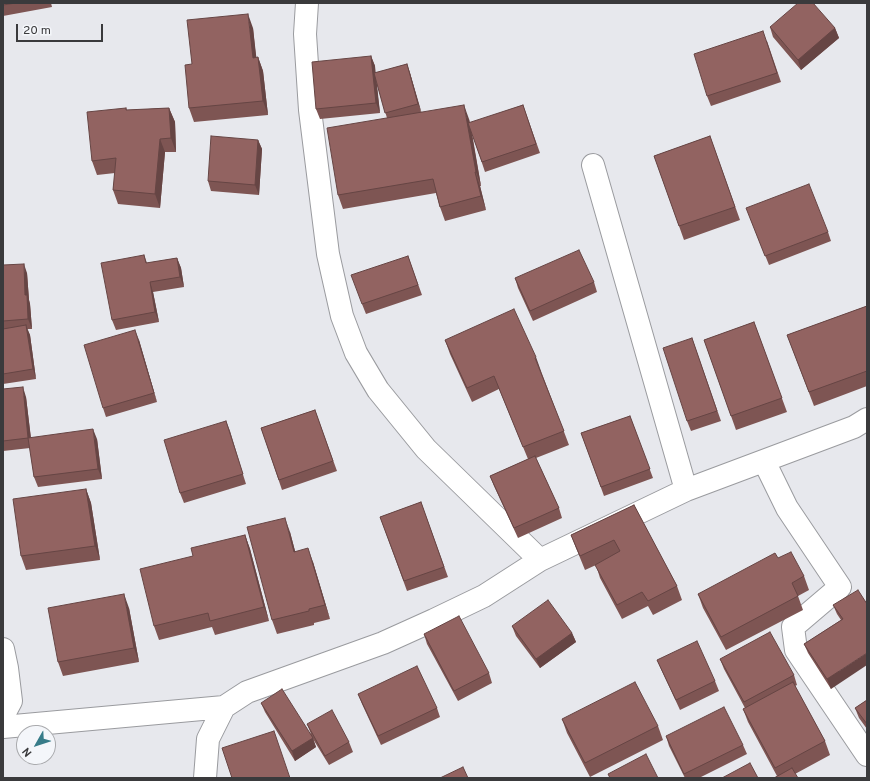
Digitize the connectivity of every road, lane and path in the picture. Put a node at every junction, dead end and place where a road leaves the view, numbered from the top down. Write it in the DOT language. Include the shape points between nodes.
graph roads {
  1 [pos="307,3"];
  2 [pos="594,165"];
  3 [pos="867,419"];
  4 [pos="764,460"];
  5 [pos="686,490"];
  6 [pos="540,560"];
  7 [pos="3,649"];
  8 [pos="224,707"];
  9 [pos="3,716"];
  10 [pos="3,728"];
  11 [pos="867,755"];
  12 [pos="205,778"];
  1 -- 6 [label="street" via="305,34 310,110 328,254 342,316 356,353 378,390 426,449"];
  2 -- 5 [label="street"];
  3 -- 4 [label="street" via="854,427"];
  4 -- 5 [label="street"];
  4 -- 11 [label="street" via="787,508 840,587 793,627 796,650"];
  5 -- 6 [label="street"];
  6 -- 8 [label="street" via="484,596 434,620 384,643 247,692"];
  7 -- 9 [label="street" via="11,701"];
  8 -- 10 [label="street"];
  8 -- 12 [label="street" via="208,739"];
}
